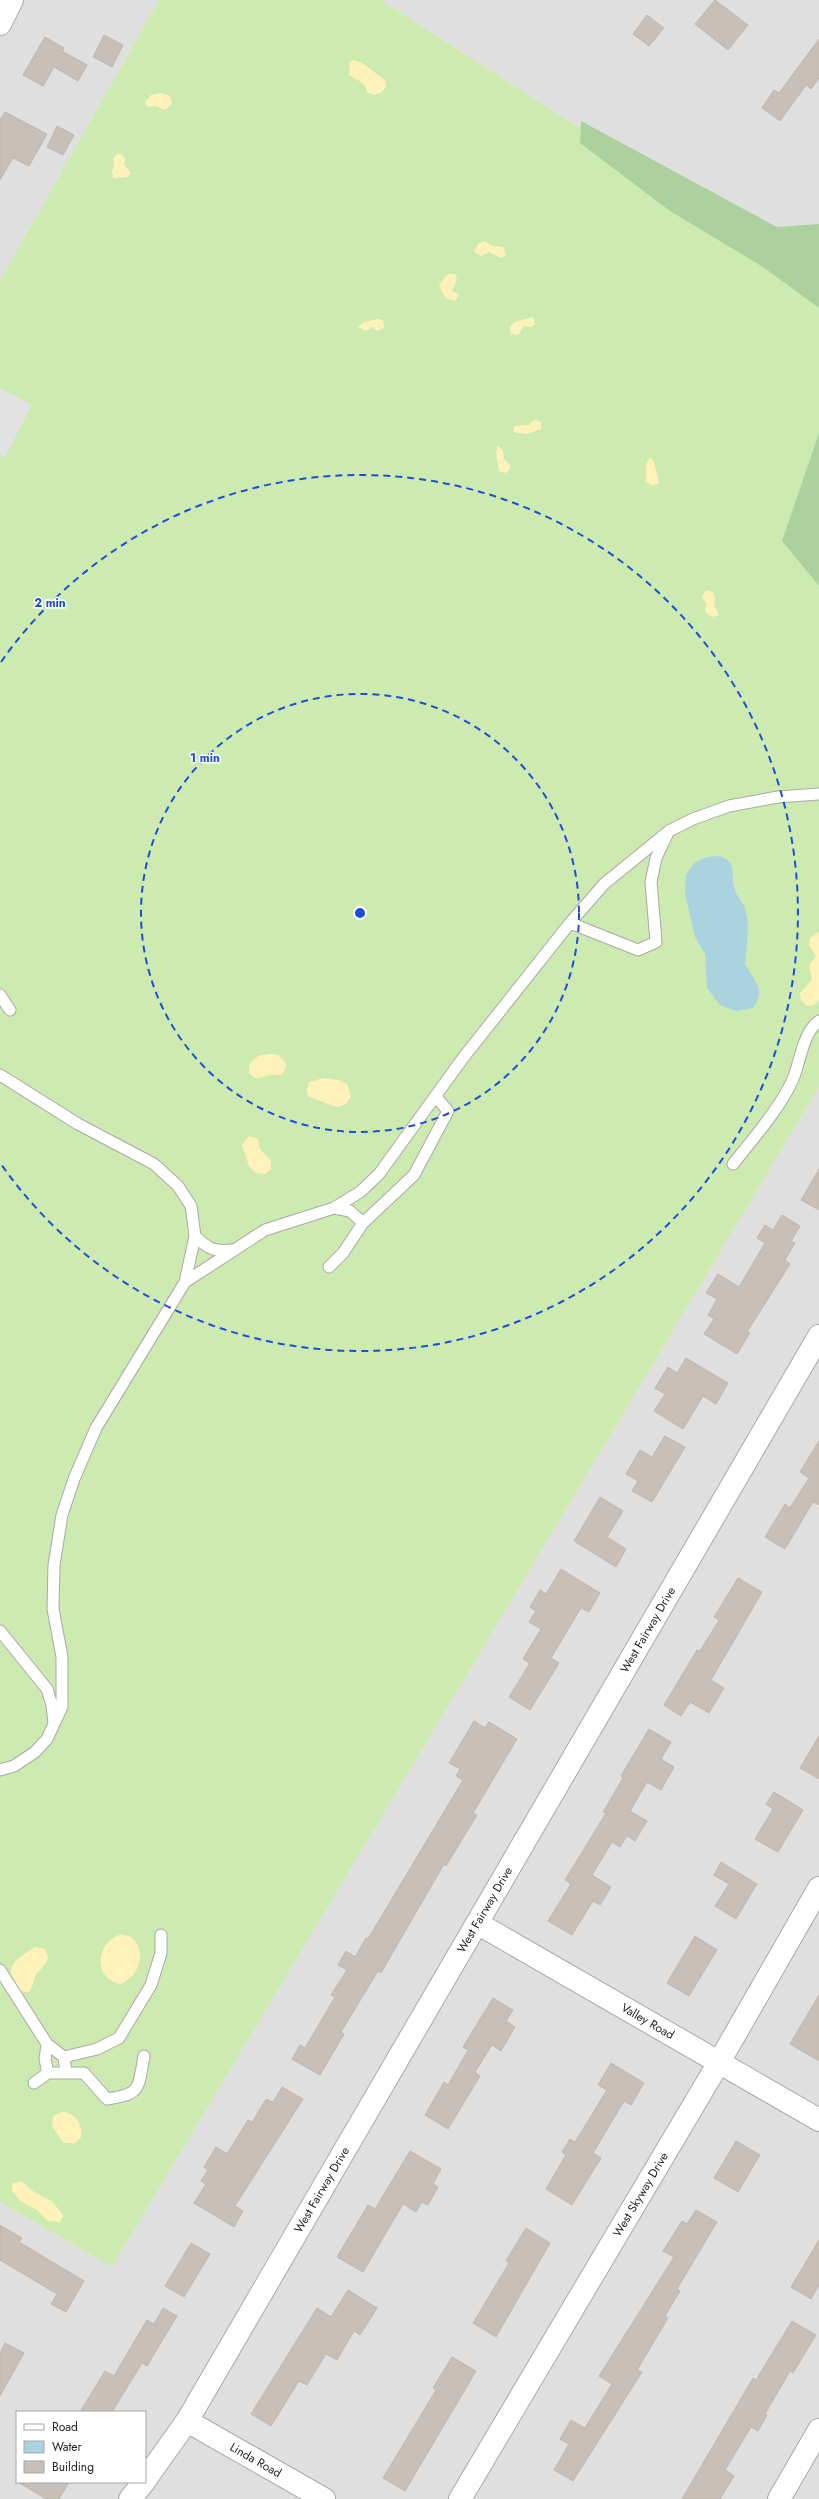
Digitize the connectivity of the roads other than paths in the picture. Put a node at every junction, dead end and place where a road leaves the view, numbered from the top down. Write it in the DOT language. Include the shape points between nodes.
graph roads {
  1 [pos="12,0"];
  2 [pos="0,24"];
  3 [pos="819,794"];
  4 [pos="669,831"];
  5 [pos="570,923"];
  6 [pos="0,995"];
  7 [pos="10,1010"];
  8 [pos="819,1021"];
  9 [pos="0,1075"];
  10 [pos="436,1097"];
  11 [pos="733,1164"];
  12 [pos="334,1208"];
  13 [pos="363,1223"];
  14 [pos="196,1236"];
  15 [pos="232,1250"];
  16 [pos="329,1268"];
  17 [pos="185,1282"];
  18 [pos="819,1336"];
  19 [pos="0,1631"];
  20 [pos="54,1725"];
  21 [pos="0,1770"];
  22 [pos="819,1888"];
  23 [pos="477,1923"];
  24 [pos="161,1935"];
  25 [pos="0,1970"];
  26 [pos="47,2044"];
  27 [pos="144,2056"];
  28 [pos="64,2057"];
  29 [pos="718,2064"];
  30 [pos="66,2072"];
  31 [pos="48,2073"];
  32 [pos="34,2083"];
  33 [pos="819,2120"];
  34 [pos="187,2421"];
  35 [pos="819,2430"];
  36 [pos="146,2478"];
  37 [pos="142,2483"];
  38 [pos="130,2499"];
  39 [pos="324,2499"];
  40 [pos="460,2499"];
  41 [pos="779,2499"];
  1 -- 2 [label="street"];
  3 -- 4 [label="lane" via="778,797 729,806"];
  4 -- 5 [label="lane" via="604,884"];
  4 -- 5 [label="lane" via="656,858 651,882 656,942 638,950"];
  5 -- 10 [label="lane" via="463,1058"];
  6 -- 7 [label="lane"];
  8 -- 11 [label="lane" via="809,1034 793,1080 763,1126"];
  9 -- 14 [label="lane" via="78,1124 154,1164 178,1186 191,1206"];
  10 -- 12 [label="lane" via="379,1174 360,1192"];
  10 -- 13 [label="lane" via="448,1111 414,1175"];
  12 -- 13 [label="lane" via="350,1211"];
  12 -- 15 [label="lane" via="265,1230"];
  13 -- 16 [label="lane" via="343,1253"];
  14 -- 15 [label="lane" via="208,1248 219,1252"];
  14 -- 17 [label="lane"];
  15 -- 17 [label="lane"];
  17 -- 20 [label="lane" via="96,1428 62,1515 54,1565 53,1609 62,1657 64,1693 62,1707"];
  18 -- 23 [label="street, West Fairway Drive"];
  19 -- 20 [label="lane" via="47,1689"];
  20 -- 21 [label="lane" via="47,1739 35,1752 14,1766"];
  22 -- 29 [label="street, West Skyway Drive"];
  23 -- 29 [label="street, Valley Road"];
  23 -- 34 [label="street, West Fairway Drive"];
  24 -- 28 [label="lane" via="161,1953 151,1985 119,2038 97,2049"];
  25 -- 26 [label="lane"];
  26 -- 28 [label="lane"];
  26 -- 31 [label="lane" via="45,2059"];
  27 -- 30 [label="lane" via="138,2086 128,2096 107,2099 84,2073"];
  28 -- 30 [label="lane"];
  29 -- 33 [label="street, Valley Road"];
  29 -- 40 [label="street, West Skyway Drive"];
  30 -- 31 [label="lane"];
  31 -- 32 [label="lane"];
  34 -- 36 [label="street, West Fairway Drive"];
  34 -- 39 [label="street, Linda Road"];
  35 -- 41 [label="street"];
  37 -- 38 [label="street, West Fairway Drive"];
}
